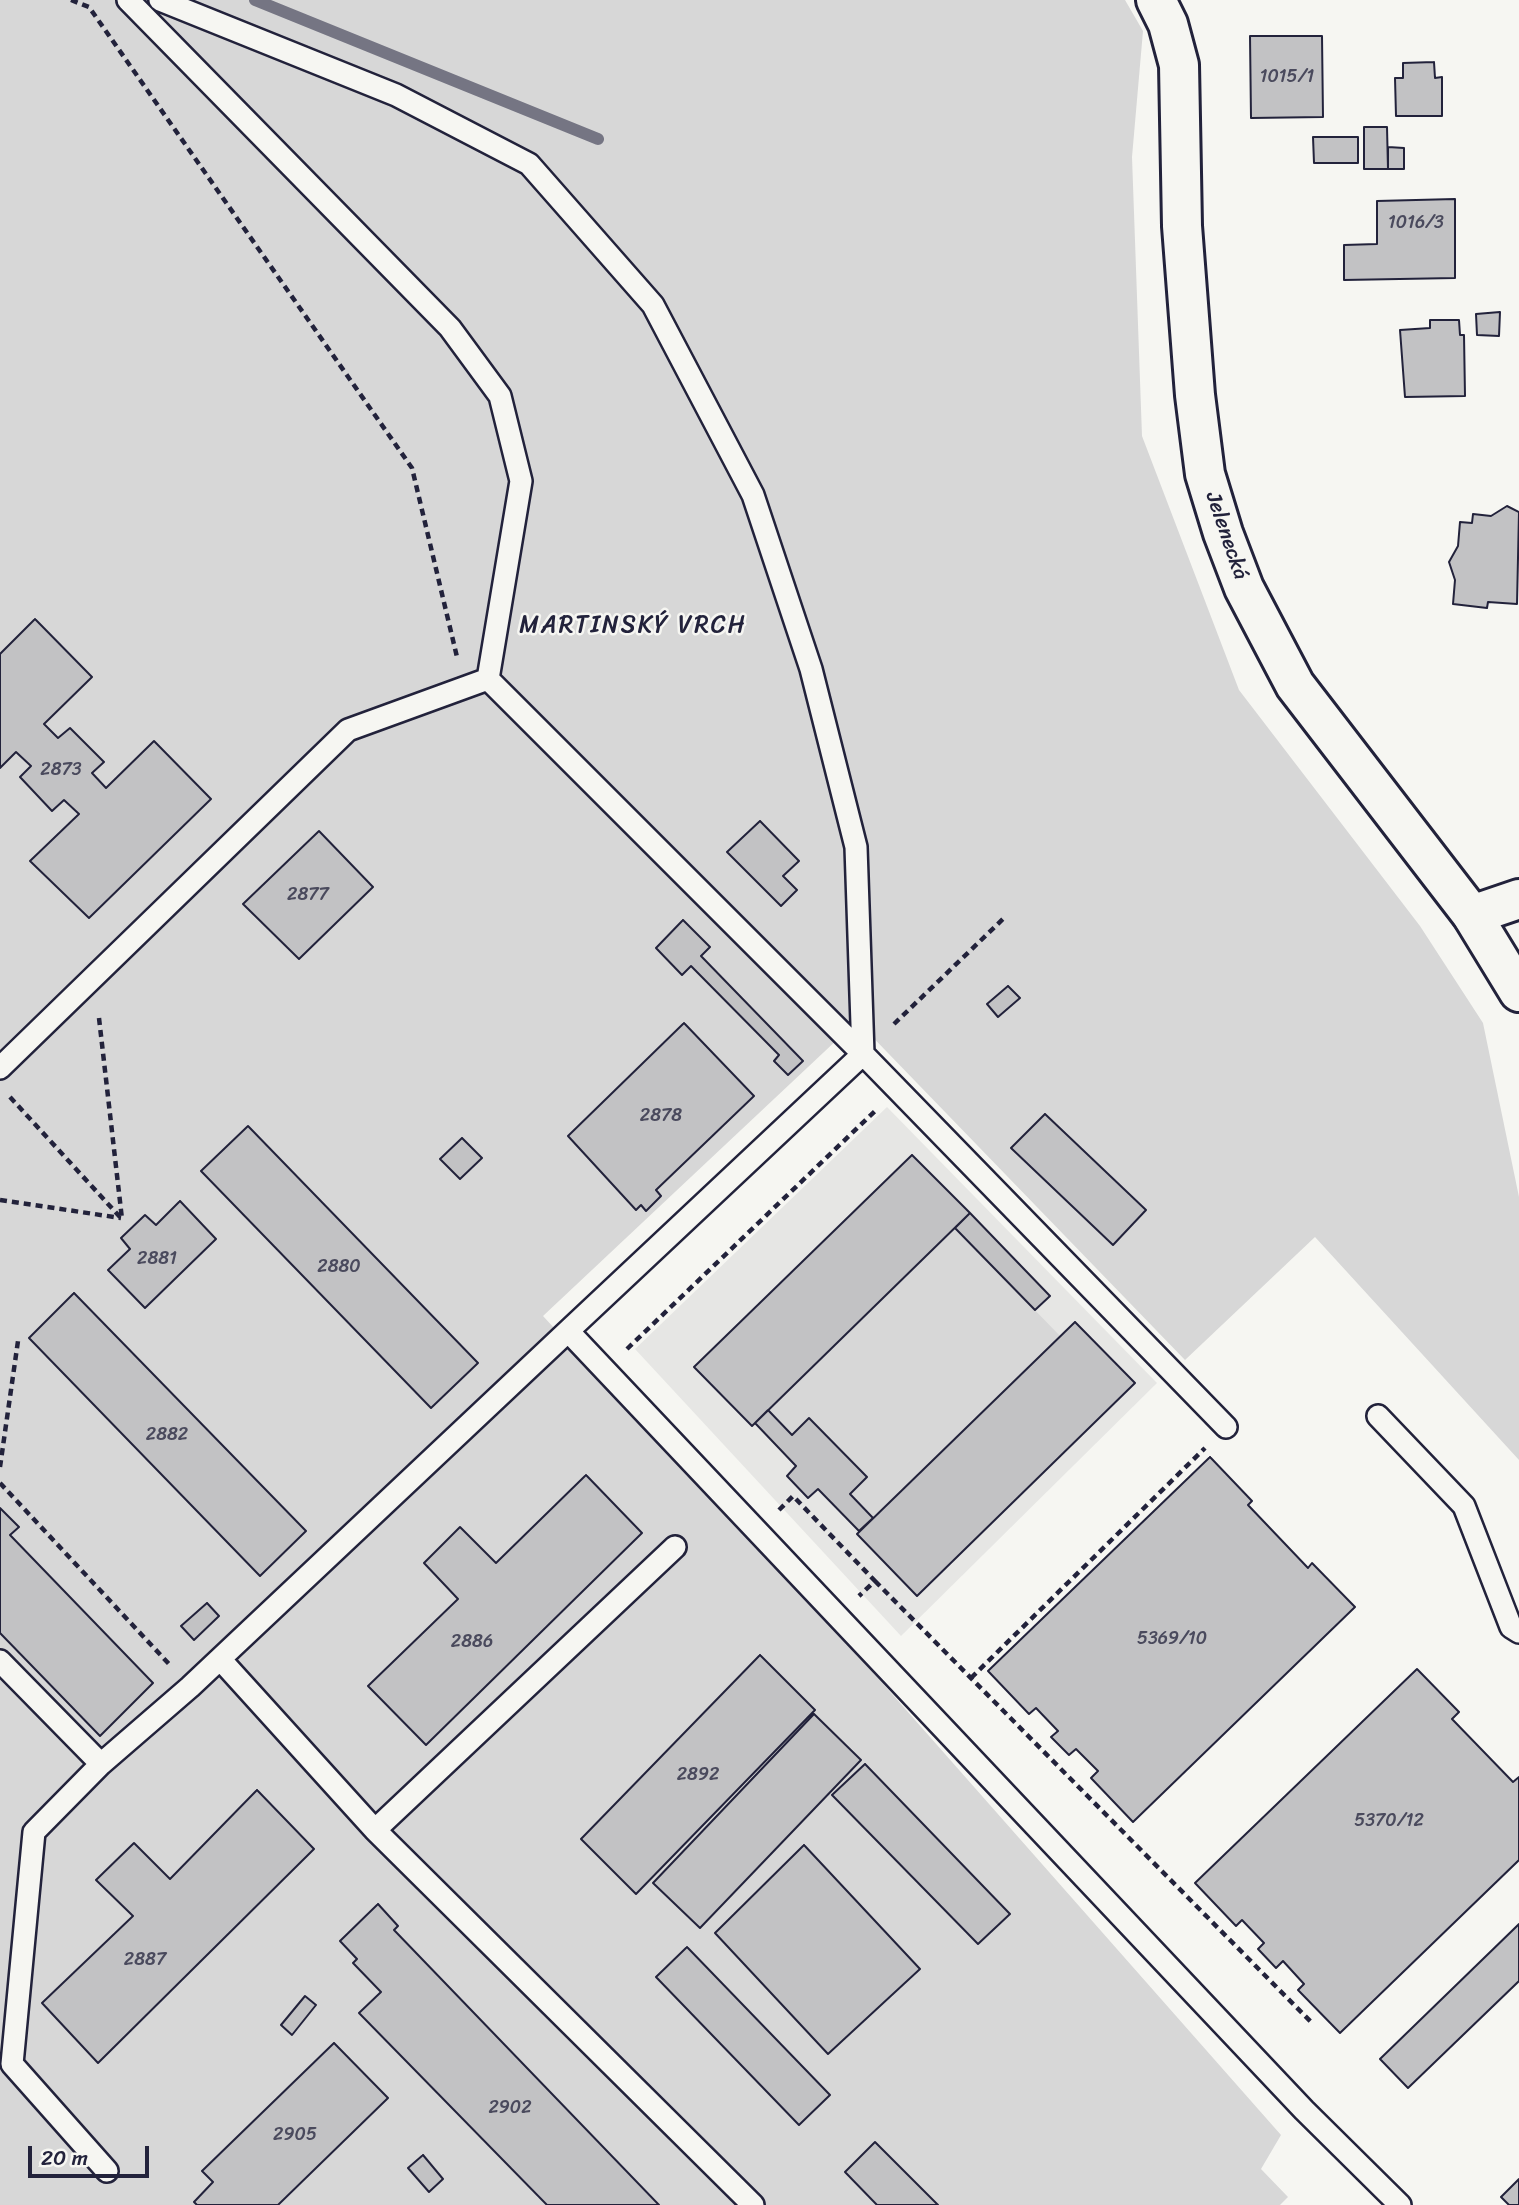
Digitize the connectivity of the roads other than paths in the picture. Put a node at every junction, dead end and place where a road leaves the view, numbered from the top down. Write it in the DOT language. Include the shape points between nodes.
graph roads {
  1 [pos="128,0"];
  2 [pos="160,0"];
  3 [pos="1156,0"];
  4 [pos="488,679"];
  5 [pos="1519,899"];
  6 [pos="1472,915"];
  7 [pos="1519,992"];
  8 [pos="863,1054"];
  9 [pos="0,1068"];
  10 [pos="568,1331"];
  11 [pos="1378,1416"];
  12 [pos="1226,1427"];
  13 [pos="675,1547"];
  14 [pos="1519,1632"];
  15 [pos="220,1659"];
  16 [pos="0,1661"];
  17 [pos="101,1764"];
  18 [pos="376,1830"];
  19 [pos="107,2171"];
  20 [pos="753,2205"];
  21 [pos="1399,2205"];
  1 -- 4 [label="lane" via="450,328 500,396 522,481"];
  2 -- 8 [label="lane" via="396,95 529,164 653,305 753,495 811,669 856,847"];
  3 -- 6 [label="street, Jelenecká" via="1179,65 1182,226 1195,395 1205,474 1223,533 1244,588 1295,685"];
  4 -- 8 [label="lane"];
  4 -- 9 [label="lane" via="348,730"];
  5 -- 6 [label="street"];
  6 -- 7 [label="street, Jelenecká"];
  8 -- 10 [label="lane"];
  8 -- 12 [label="lane"];
  10 -- 15 [label="lane"];
  10 -- 21 [label="lane"];
  11 -- 14 [label="lane" via="1464,1506 1511,1627"];
  13 -- 18 [label="lane"];
  15 -- 17 [label="lane"];
  15 -- 18 [label="lane"];
  16 -- 17 [label="lane"];
  17 -- 19 [label="lane" via="34,1832 12,2064"];
  18 -- 20 [label="lane"];
}
